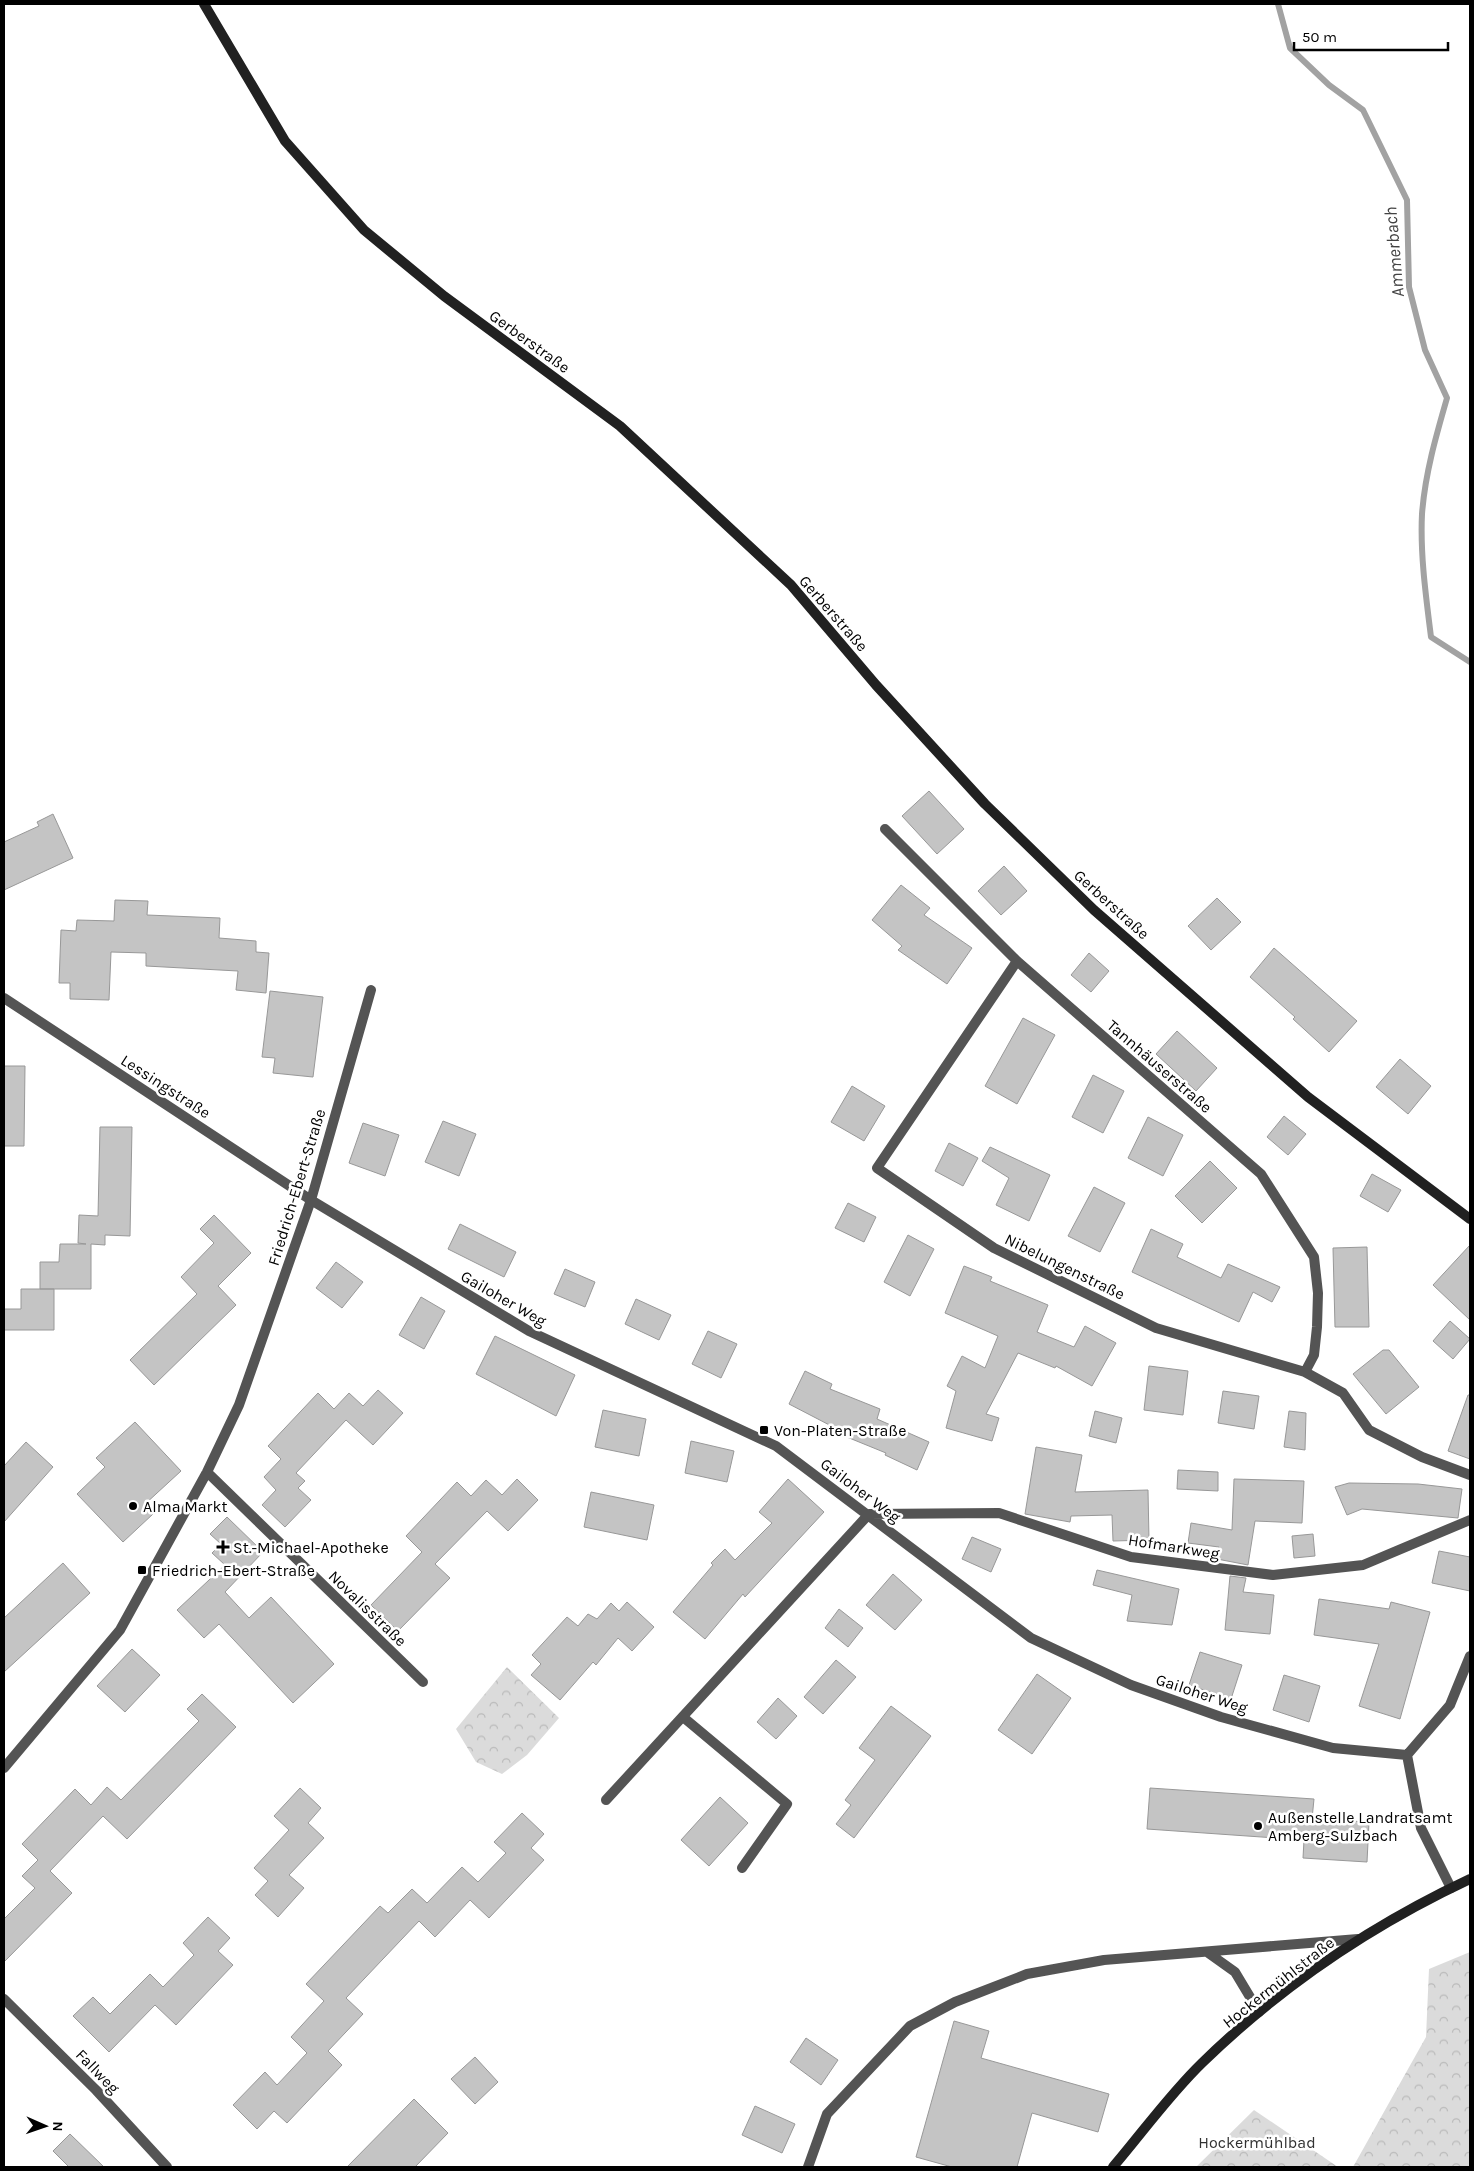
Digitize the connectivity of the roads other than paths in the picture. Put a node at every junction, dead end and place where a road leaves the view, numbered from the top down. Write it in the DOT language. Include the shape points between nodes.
graph roads {
  1 [pos="204,4"];
  2 [pos="885,829"];
  3 [pos="1017,961"];
  4 [pos="371,990"];
  5 [pos="4,998"];
  6 [pos="311,1200"];
  7 [pos="1470,1219"];
  8 [pos="1305,1372"];
  9 [pos="207,1472"];
  10 [pos="1470,1475"];
  11 [pos="869,1514"];
  12 [pos="1470,1520"];
  13 [pos="1470,1656"];
  14 [pos="423,1682"];
  15 [pos="683,1716"];
  16 [pos="1407,1754"];
  17 [pos="4,1768"];
  18 [pos="606,1800"];
  19 [pos="742,1868"];
  20 [pos="1470,1879"];
  21 [pos="1451,1888"];
  22 [pos="1358,1939"];
  23 [pos="1207,1952"];
  24 [pos="4,1999"];
  25 [pos="1259,2012"];
  26 [pos="167,2167"];
  27 [pos="808,2167"];
  28 [pos="1113,2167"];
  1 -- 7 [label="street, Gerberstraße" via="285,141 364,230 444,296 620,426 791,585 876,685 985,804 1094,910 1308,1096"];
  2 -- 3 [label="street, Tannhäuserstraße"];
  3 -- 8 [label="street, Tannhäuserstraße" via="1261,1174 1314,1257 1317,1327 1314,1355"];
  3 -- 8 [label="street, Nibelungenstraße" via="876,1168 994,1248 1156,1328"];
  4 -- 6 [label="street, Friedrich-Ebert-Straße"];
  5 -- 6 [label="street, Lessingstraße"];
  6 -- 9 [label="street, Friedrich-Ebert-Straße" via="240,1405"];
  6 -- 11 [label="street, Gailoher Weg" via="529,1332 776,1446"];
  8 -- 10 [label="street, Nibelungenstraße" via="1343,1393 1369,1430 1422,1457"];
  9 -- 14 [label="street, Novalisstraße"];
  9 -- 17 [label="street, Friedrich-Ebert-Straße" via="120,1630"];
  11 -- 12 [label="street, Hofmarkweg" via="998,1513 1131,1557 1274,1575 1364,1565"];
  11 -- 15 [label="street"];
  11 -- 16 [label="street, Gailoher Weg" via="1031,1638 1131,1685 1221,1717 1333,1748"];
  13 -- 16 [label="street" via="1450,1705"];
  15 -- 18 [label="street"];
  15 -- 19 [label="street" via="787,1804"];
  16 -- 21 [label="street" via="1421,1828"];
  20 -- 21 [label="street, Hockermühlstraße"];
  21 -- 22 [label="street, Hockermühlstraße"];
  22 -- 23 [label="street"];
  22 -- 25 [label="street, Hockermühlstraße"];
  23 -- 25 [label="street" via="1235,1972"];
  23 -- 27 [label="street" via="1104,1960 1027,1974 956,2002 910,2026 827,2114"];
  24 -- 26 [label="street, Fallweg" via="96,2090"];
  25 -- 28 [label="street, Hockermühlstraße" via="1201,2064"];
}
